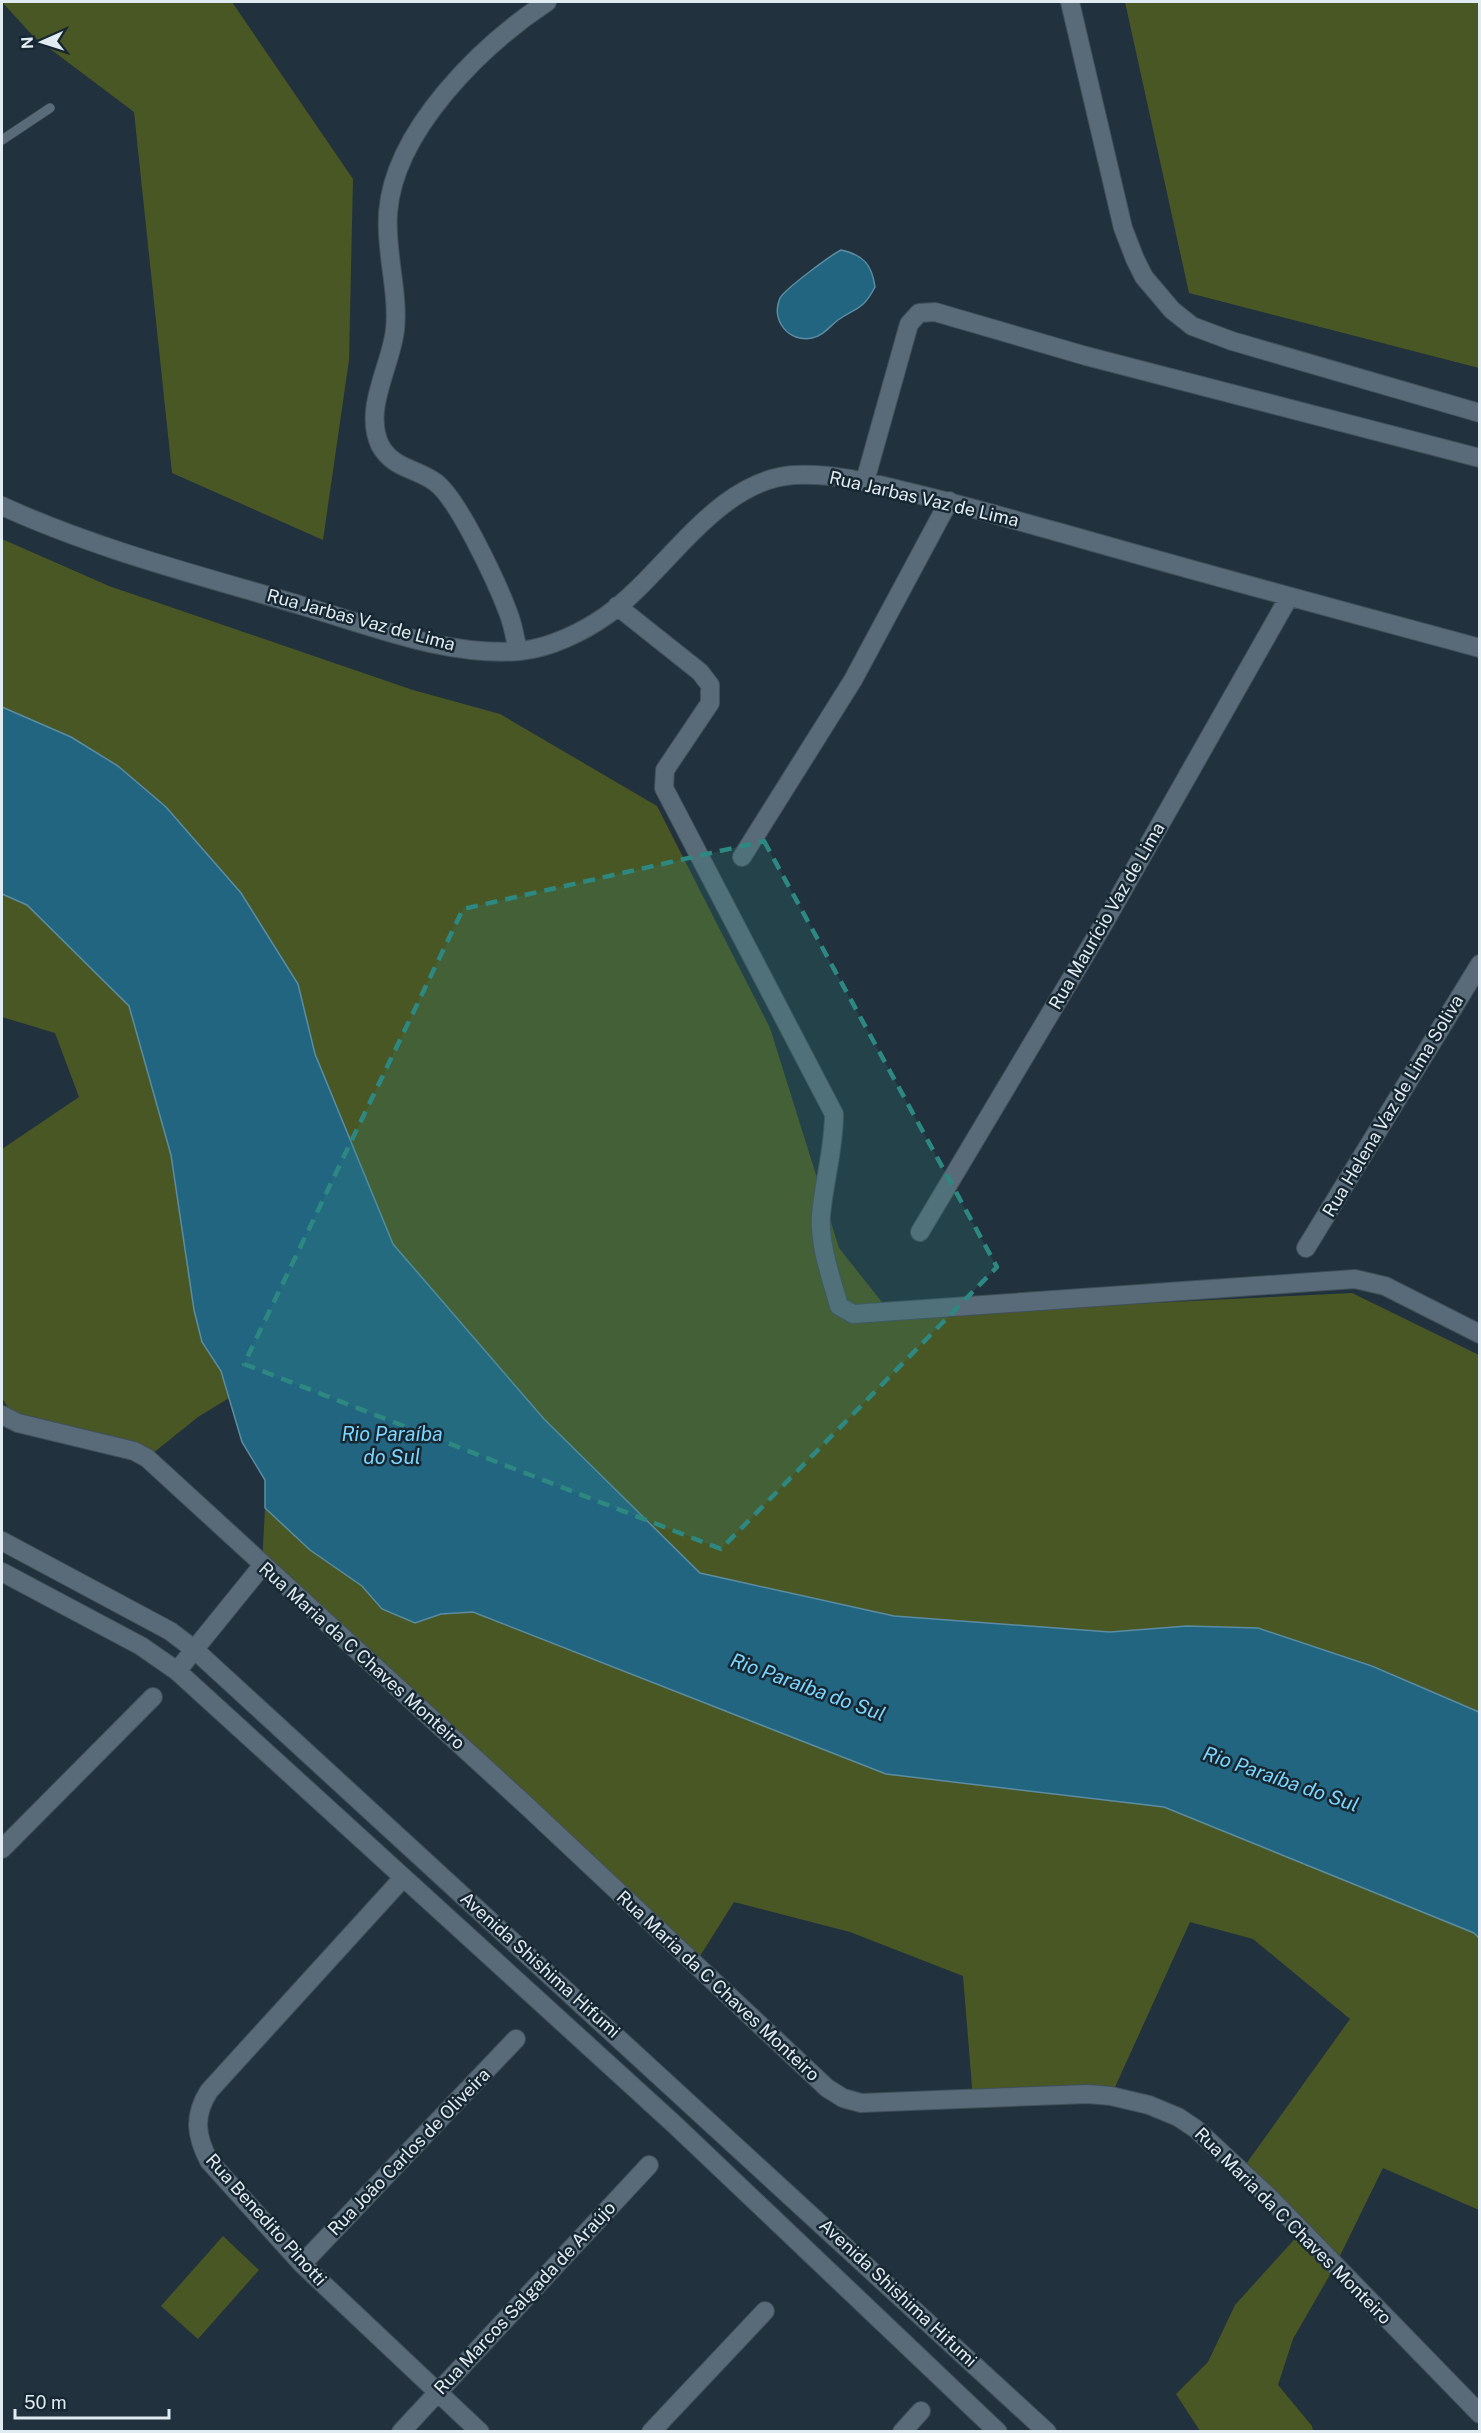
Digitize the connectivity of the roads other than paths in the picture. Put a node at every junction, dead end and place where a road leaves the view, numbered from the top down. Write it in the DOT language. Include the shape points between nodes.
graph roads {
  1 [pos="548,2"];
  2 [pos="1070,2"];
  3 [pos="50,108"];
  4 [pos="2,140"];
  5 [pos="1479,413"];
  6 [pos="1479,458"];
  7 [pos="865,482"];
  8 [pos="949,501"];
  9 [pos="2,506"];
  10 [pos="1289,597"];
  11 [pos="617,606"];
  12 [pos="1479,648"];
  13 [pos="518,651"];
  14 [pos="742,857"];
  15 [pos="1479,964"];
  16 [pos="920,1232"];
  17 [pos="1306,1248"];
  18 [pos="1479,1334"];
  19 [pos="2,1415"];
  20 [pos="2,1541"];
  21 [pos="262,1566"];
  22 [pos="2,1572"];
  23 [pos="195,1650"];
  24 [pos="177,1671"];
  25 [pos="153,1697"];
  26 [pos="2,1849"];
  27 [pos="403,1878"];
  28 [pos="516,2039"];
  29 [pos="649,2165"];
  30 [pos="302,2264"];
  31 [pos="765,2311"];
  32 [pos="437,2391"];
  33 [pos="921,2411"];
  34 [pos="1479,2414"];
  35 [pos="401,2432"];
  36 [pos="480,2432"];
  37 [pos="651,2432"];
  38 [pos="902,2432"];
  39 [pos="998,2432"];
  40 [pos="1047,2432"];
  1 -- 13 [label="street" via="484,52 451,87 399,167 388,212 395,330 375,414 376,432 386,454 399,466 435,482 458,509 509,613"];
  2 -- 5 [label="street" via="1123,228 1144,277 1172,310 1192,327 1232,342"];
  3 -- 4 [label="lane"];
  6 -- 7 [label="street" via="1086,356 935,312 919,313 909,324"];
  7 -- 8 [label="street, Rua Jarbas Vaz de Lima"];
  7 -- 11 [label="street, Rua Jarbas Vaz de Lima" via="819,474 760,482 712,513"];
  8 -- 10 [label="street, Rua Jarbas Vaz de Lima"];
  8 -- 14 [label="street" via="853,680"];
  9 -- 13 [label="street, Rua Jarbas Vaz de Lima" via="126,554 400,634 464,648"];
  10 -- 12 [label="street, Rua Jarbas Vaz de Lima"];
  10 -- 16 [label="street, Rua Maurício Vaz de Lima" via="1103,925"];
  11 -- 13 [label="street, Rua Jarbas Vaz de Lima" via="594,623 554,643"];
  11 -- 18 [label="street" via="700,672 710,685 710,703 664,770 664,788 834,1114 834,1140 821,1215 822,1241 839,1306 853,1314 1355,1279 1385,1286"];
  15 -- 17 [label="street, Rua Helena Vaz de Lima Soliva"];
  19 -- 21 [label="street, Rua Maria da C Chaves Monteiro" via="18,1423 134,1451 147,1458"];
  20 -- 23 [label="street, Avenida Shishima Hifumi" via="170,1632"];
  21 -- 23 [label="street"];
  21 -- 34 [label="street, Rua Maria da C Chaves Monteiro" via="528,1807 827,2088 861,2103 1088,2094 1149,2105 1178,2117 1270,2198"];
  22 -- 24 [label="street, Avenida Shishima Hifumi" via="141,1646"];
  23 -- 24 [label="street"];
  23 -- 40 [label="street, Avenida Shishima Hifumi"];
  24 -- 27 [label="street, Avenida Shishima Hifumi"];
  25 -- 26 [label="street"];
  27 -- 30 [label="street, Rua Benedito Pinotti" via="209,2091 199,2112 199,2138 209,2162"];
  27 -- 39 [label="street, Avenida Shishima Hifumi" via="682,2132"];
  28 -- 30 [label="street, Rua João Carlos de Oliveira"];
  29 -- 32 [label="street, Rua Marcos Salgada de Araújo"];
  30 -- 32 [label="street, Rua Benedito Pinotti"];
  31 -- 37 [label="street"];
  32 -- 35 [label="street, Rua Marcos Salgada de Araújo"];
  32 -- 36 [label="street, Rua Benedito Pinotti"];
  33 -- 38 [label="street"];
}
